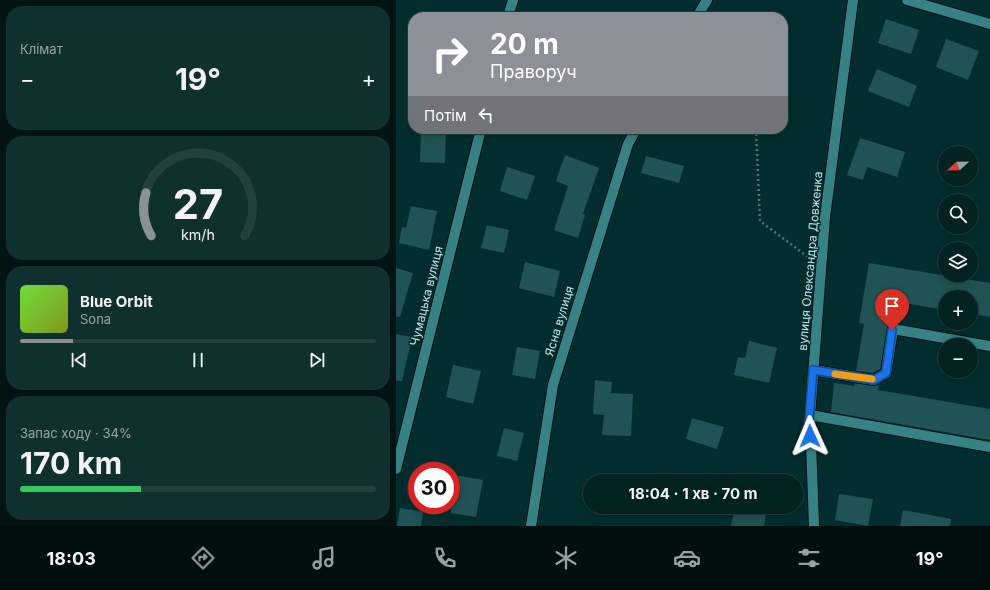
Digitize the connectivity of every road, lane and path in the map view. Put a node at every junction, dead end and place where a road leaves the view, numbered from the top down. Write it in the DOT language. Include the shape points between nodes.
graph roads {
  1 [pos="513,0"];
  2 [pos="707,0"];
  3 [pos="853,0"];
  4 [pos="907,0"];
  5 [pos="509,12"];
  6 [pos="700,12"];
  7 [pos="990,24"];
  8 [pos="479,134"];
  9 [pos="633,134"];
  10 [pos="756,134"];
  11 [pos="821,267"];
  12 [pos="990,346"];
  13 [pos="813,370"];
  14 [pos="810,415"];
  15 [pos="990,446"];
  16 [pos="396,469"];
  17 [pos="531,526"];
  18 [pos="814,526"];
  1 -- 5 [label="street"];
  2 -- 6 [label="street"];
  3 -- 11 [label="street, вулиця Олександра Довженка" via="825,216"];
  4 -- 7 [label="street"];
  8 -- 16 [label="street, Чумацька вулиця"];
  9 -- 17 [label="street, Ясна вулиця" via="628,144 553,385"];
  10 -- 11 [label="path" via="760,221"];
  11 -- 13 [label="street, вулиця Олександра Довженка"];
  12 -- 13 [label="street" via="892,330 886,373 874,380"];
  13 -- 14 [label="street, вулиця Олександра Довженка"];
  14 -- 15 [label="street"];
  14 -- 18 [label="street, вулиця Олександра Довженка"];
}
